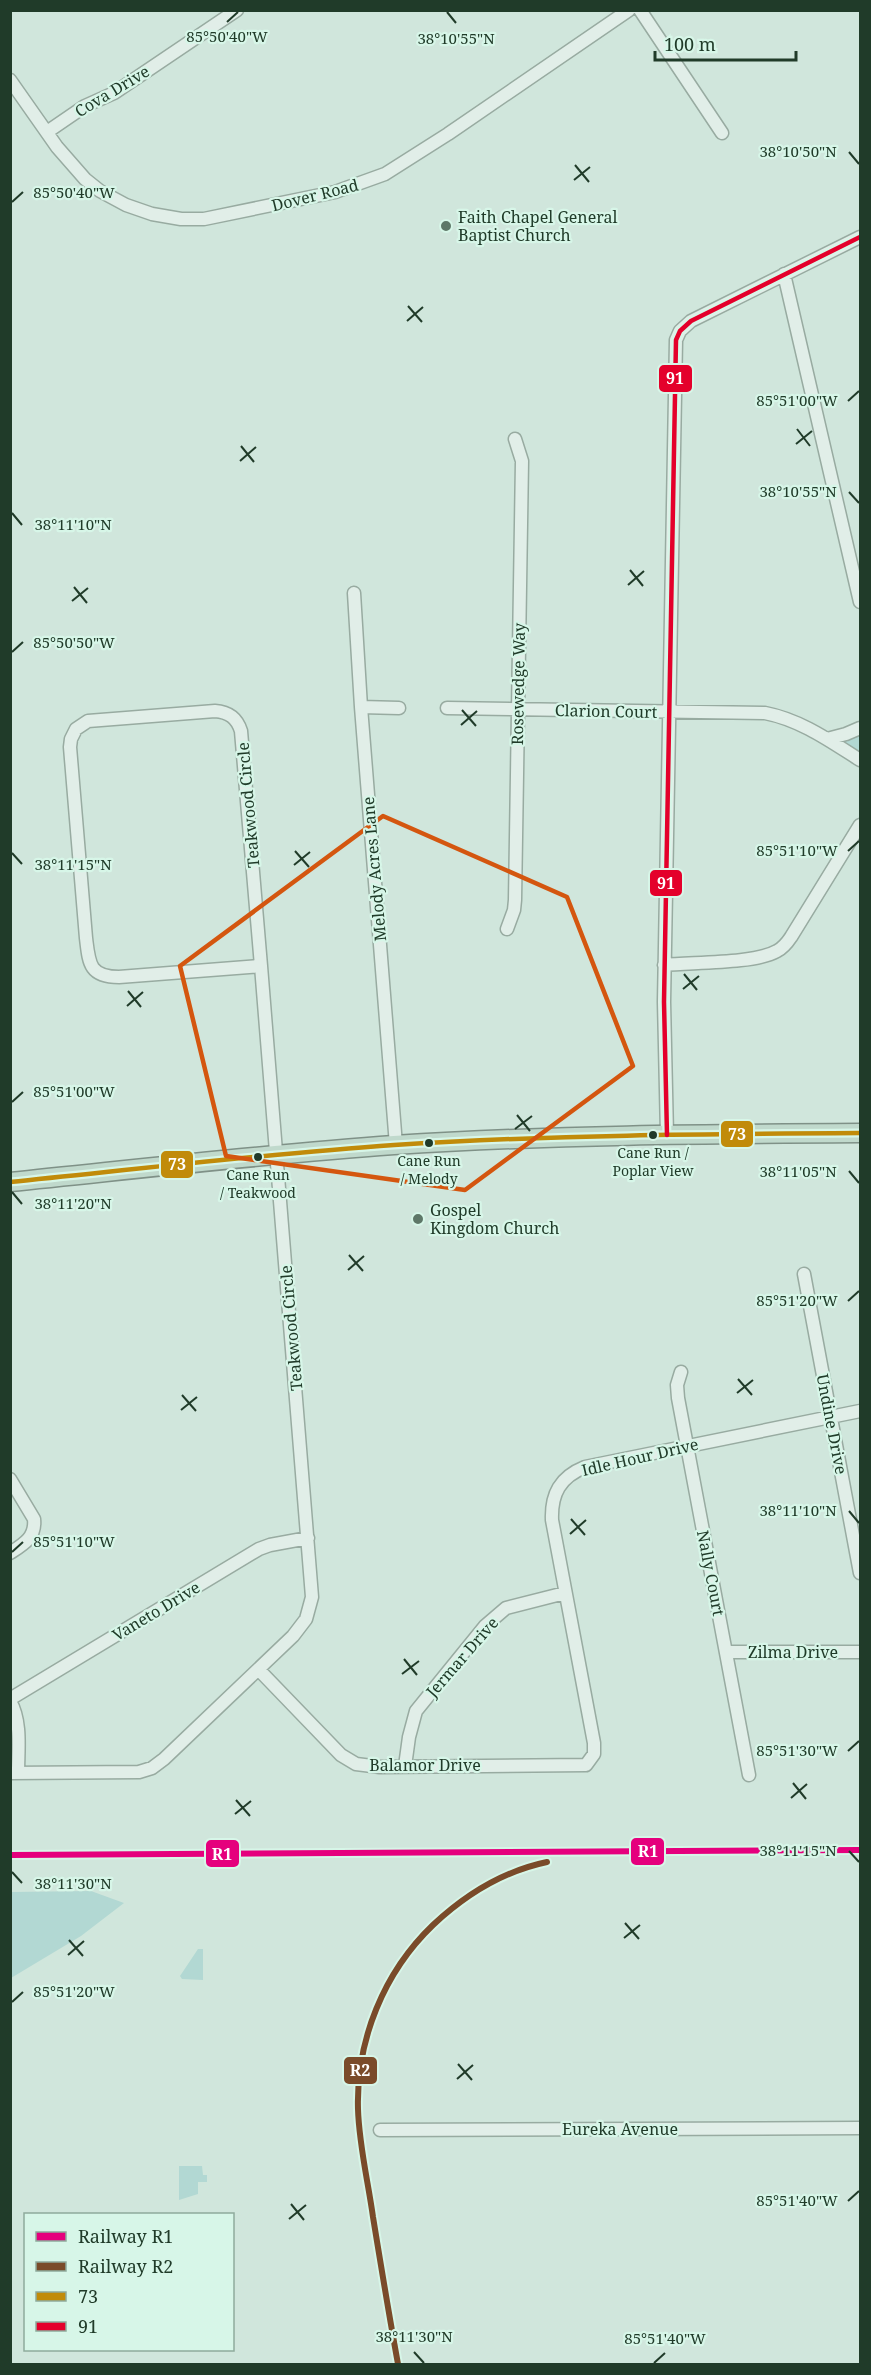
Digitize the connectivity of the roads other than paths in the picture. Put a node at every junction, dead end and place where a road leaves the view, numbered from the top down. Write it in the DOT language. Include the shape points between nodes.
graph roads {
  1 [pos="237,10"];
  2 [pos="629,10"];
  3 [pos="640,10"];
  4 [pos="10,80"];
  5 [pos="47,132"];
  6 [pos="722,133"];
  7 [pos="861,237"];
  8 [pos="784,274"];
  9 [pos="515,439"];
  10 [pos="354,593"];
  11 [pos="861,602"];
  12 [pos="361,707"];
  13 [pos="399,708"];
  14 [pos="447,708"];
  15 [pos="518,710"];
  16 [pos="670,712"];
  17 [pos="861,728"];
  18 [pos="827,739"];
  19 [pos="861,760"];
  20 [pos="861,825"];
  21 [pos="507,929"];
  22 [pos="664,964"];
  23 [pos="261,966"];
  24 [pos="861,1133"];
  25 [pos="667,1136"];
  26 [pos="396,1145"];
  27 [pos="277,1155"];
  28 [pos="10,1182"];
  29 [pos="804,1274"];
  30 [pos="681,1372"];
  31 [pos="861,1411"];
  32 [pos="831,1417"];
  33 [pos="686,1447"];
  34 [pos="10,1479"];
  35 [pos="308,1538"];
  36 [pos="10,1552"];
  37 [pos="861,1574"];
  38 [pos="565,1593"];
  39 [pos="726,1652"];
  40 [pos="861,1652"];
  41 [pos="259,1670"];
  42 [pos="10,1700"];
  43 [pos="591,1759"];
  44 [pos="405,1766"];
  45 [pos="14,1773"];
  46 [pos="748,1775"];
  47 [pos="861,2128"];
  48 [pos="380,2130"];
  1 -- 5 [label="street, Cova Drive" via="114,93"];
  2 -- 5 [label="street, Dover Road" via="404,163 361,184 298,201 204,219 152,214 100,191 76,170"];
  3 -- 6 [label="street"];
  4 -- 5 [label="street, Dover Road"];
  7 -- 8 [label="street"];
  8 -- 11 [label="street"];
  8 -- 16 [label="street" via="691,321 676,340"];
  9 -- 15 [label="street, Rosewedge Way" via="522,461"];
  10 -- 12 [label="street, Melody Acres Lane"];
  12 -- 13 [label="street"];
  12 -- 26 [label="street, Melody Acres Lane"];
  14 -- 15 [label="street, Clarion Court"];
  15 -- 16 [label="street, Clarion Court"];
  15 -- 21 [label="street, Rosewedge Way" via="515,900"];
  16 -- 18 [label="street, Clarion Court" via="778,715"];
  16 -- 22 [label="street"];
  17 -- 18 [label="street"];
  18 -- 19 [label="street, Clarion Court"];
  20 -- 22 [label="street" via="782,948 750,958"];
  22 -- 25 [label="street"];
  23 -- 23 [label="street, Teakwood Circle" via="119,977 104,976 93,969 86,938 70,747 73,733 82,723 215,711 236,719 242,731"];
  23 -- 27 [label="street, Teakwood Circle"];
  24 -- 25 [label="highway"];
  25 -- 26 [label="highway"];
  26 -- 27 [label="highway"];
  27 -- 28 [label="highway"];
  27 -- 35 [label="street, Teakwood Circle"];
  29 -- 32 [label="street, Undine Drive"];
  30 -- 33 [label="street, Nally Court" via="677,1385"];
  31 -- 32 [label="street, Idle Hour Drive"];
  32 -- 33 [label="street, Idle Hour Drive"];
  32 -- 37 [label="street, Undine Drive"];
  33 -- 38 [label="street, Idle Hour Drive" via="585,1467 562,1482 553,1500 552,1520"];
  33 -- 39 [label="street, Nally Court"];
  34 -- 36 [label="street" via="35,1526 30,1539"];
  35 -- 41 [label="street, Teakwood Circle" via="310,1612 293,1636"];
  35 -- 42 [label="street, Vaneto Drive" via="259,1550"];
  38 -- 43 [label="street, Idle Hour Drive" via="594,1743"];
  38 -- 44 [label="street, Jermar Drive" via="506,1608 485,1626 416,1711"];
  39 -- 40 [label="street, Zilma Drive"];
  39 -- 46 [label="street, Nally Court"];
  41 -- 44 [label="street, Balamor Drive" via="346,1760 367,1766"];
  41 -- 45 [label="street, Teakwood Circle" via="149,1769 132,1773"];
  42 -- 45 [label="street" via="17,1723"];
  43 -- 44 [label="street, Balamor Drive" via="579,1766"];
  47 -- 48 [label="street, Eureka Avenue"];
}
